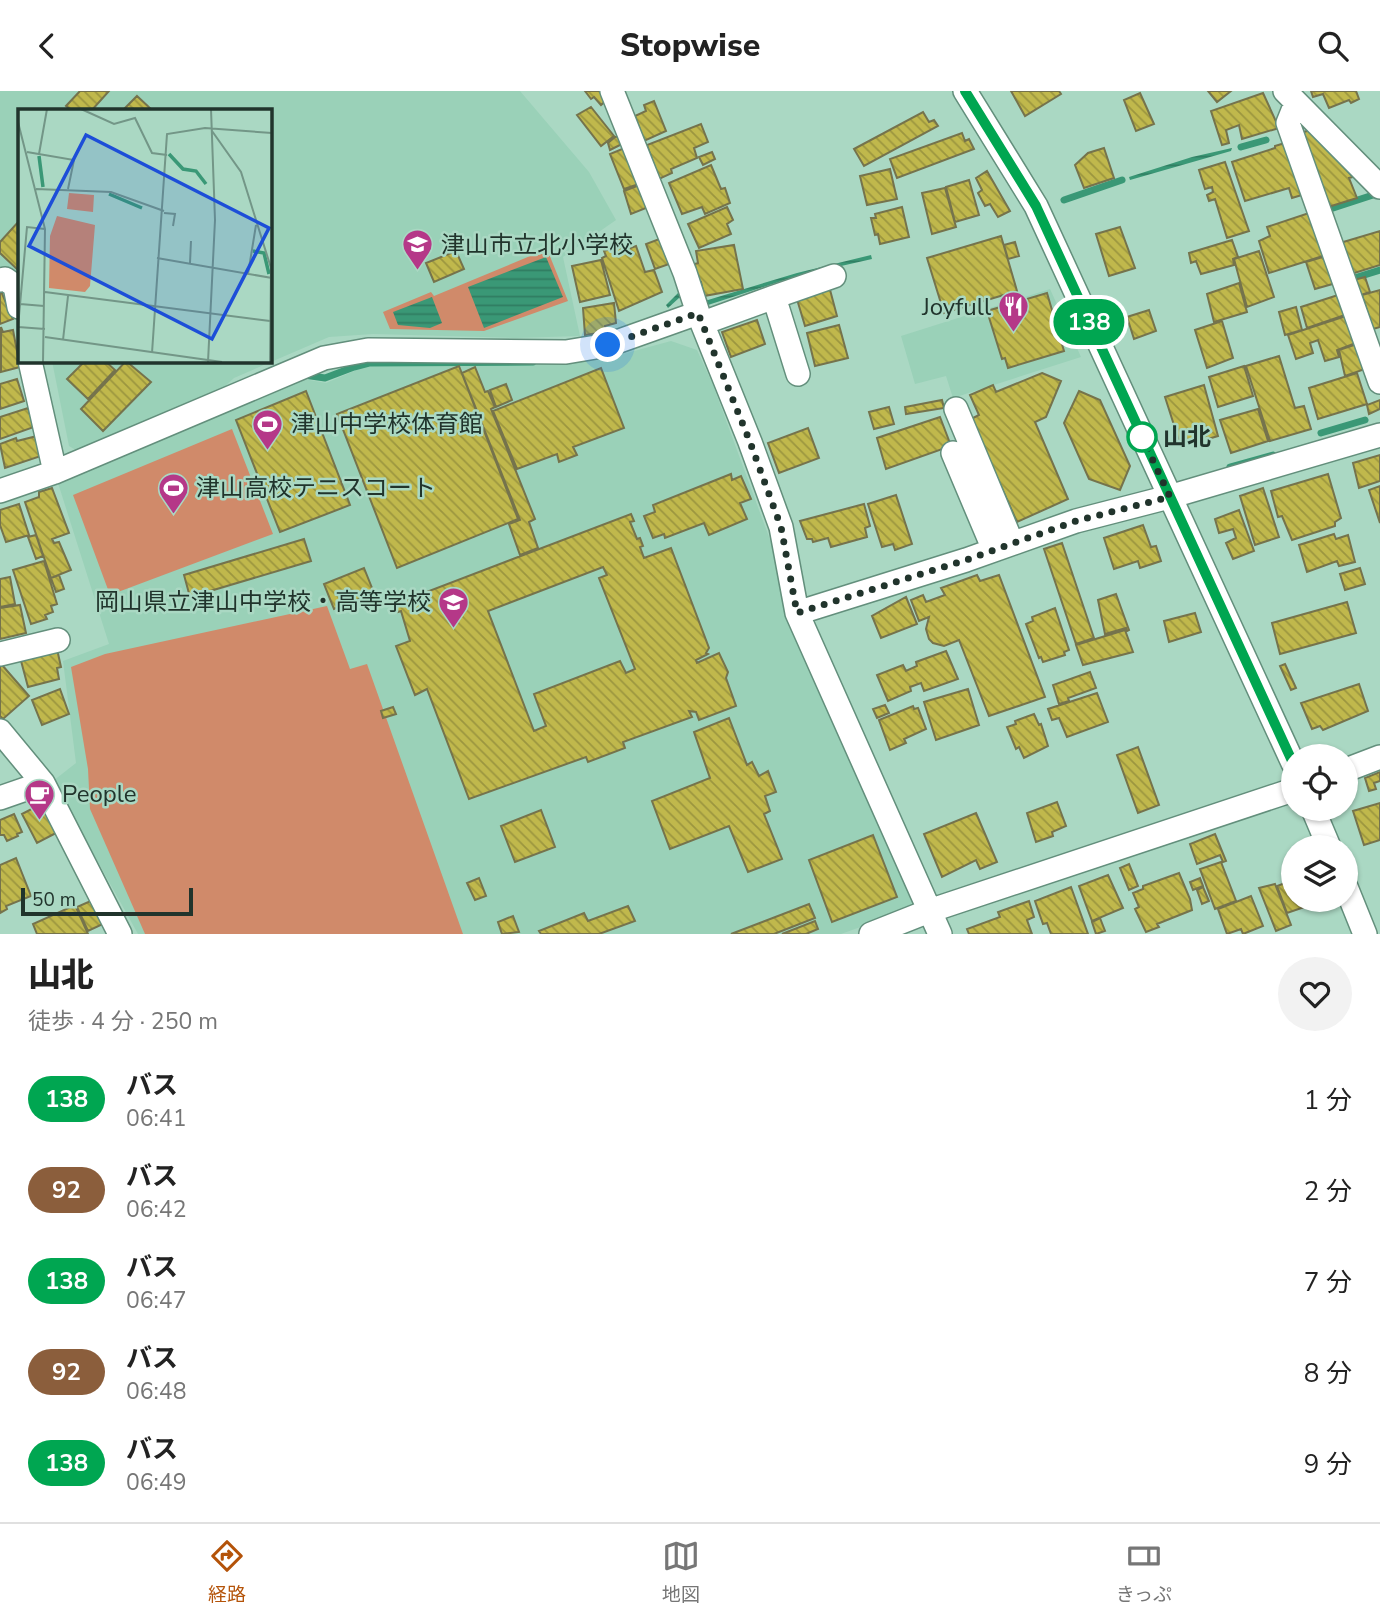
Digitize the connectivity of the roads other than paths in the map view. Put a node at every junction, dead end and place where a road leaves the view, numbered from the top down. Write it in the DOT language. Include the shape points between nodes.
graph roads {
  1 [pos="612,91"];
  2 [pos="965,91"];
  3 [pos="1291,97"];
  4 [pos="1380,187"];
  5 [pos="834,276"];
  6 [pos="0,280"];
  7 [pos="774,297"];
  8 [pos="18,302"];
  9 [pos="701,318"];
  10 [pos="30,362"];
  11 [pos="798,375"];
  12 [pos="1380,382"];
  13 [pos="956,409"];
  14 [pos="1380,435"];
  15 [pos="953,453"];
  16 [pos="55,472"];
  17 [pos="0,491"];
  18 [pos="1170,497"];
  19 [pos="1003,546"];
  20 [pos="797,613"];
  21 [pos="58,641"];
  22 [pos="0,654"];
  23 [pos="0,731"];
  24 [pos="1284,744"];
  25 [pos="1380,757"];
  26 [pos="1358,765"];
  27 [pos="43,783"];
  28 [pos="1281,794"];
  29 [pos="0,798"];
  30 [pos="929,911"];
  31 [pos="1356,912"];
  32 [pos="120,934"];
  33 [pos="871,934"];
  34 [pos="940,934"];
  35 [pos="1365,934"];
  1 -- 9 [label="street"];
  2 -- 18 [label="street" via="1036,206"];
  3 -- 4 [label="street"];
  3 -- 12 [label="street" via="1288,123"];
  5 -- 7 [label="street"];
  6 -- 8 [label="street" via="15,286"];
  7 -- 9 [label="street"];
  7 -- 11 [label="street"];
  9 -- 16 [label="street" via="566,352 368,350 324,358"];
  9 -- 20 [label="street" via="781,527"];
  10 -- 16 [label="street"];
  13 -- 19 [label="street"];
  14 -- 18 [label="street"];
  15 -- 19 [label="street"];
  16 -- 17 [label="street"];
  18 -- 19 [label="street"];
  18 -- 24 [label="street"];
  19 -- 20 [label="street"];
  20 -- 30 [label="street"];
  21 -- 22 [label="street"];
  23 -- 27 [label="street"];
  25 -- 26 [label="street"];
  27 -- 29 [label="street"];
  27 -- 32 [label="street"];
  28 -- 30 [label="street"];
  30 -- 33 [label="street"];
  30 -- 34 [label="street"];
  31 -- 35 [label="street"];
}
